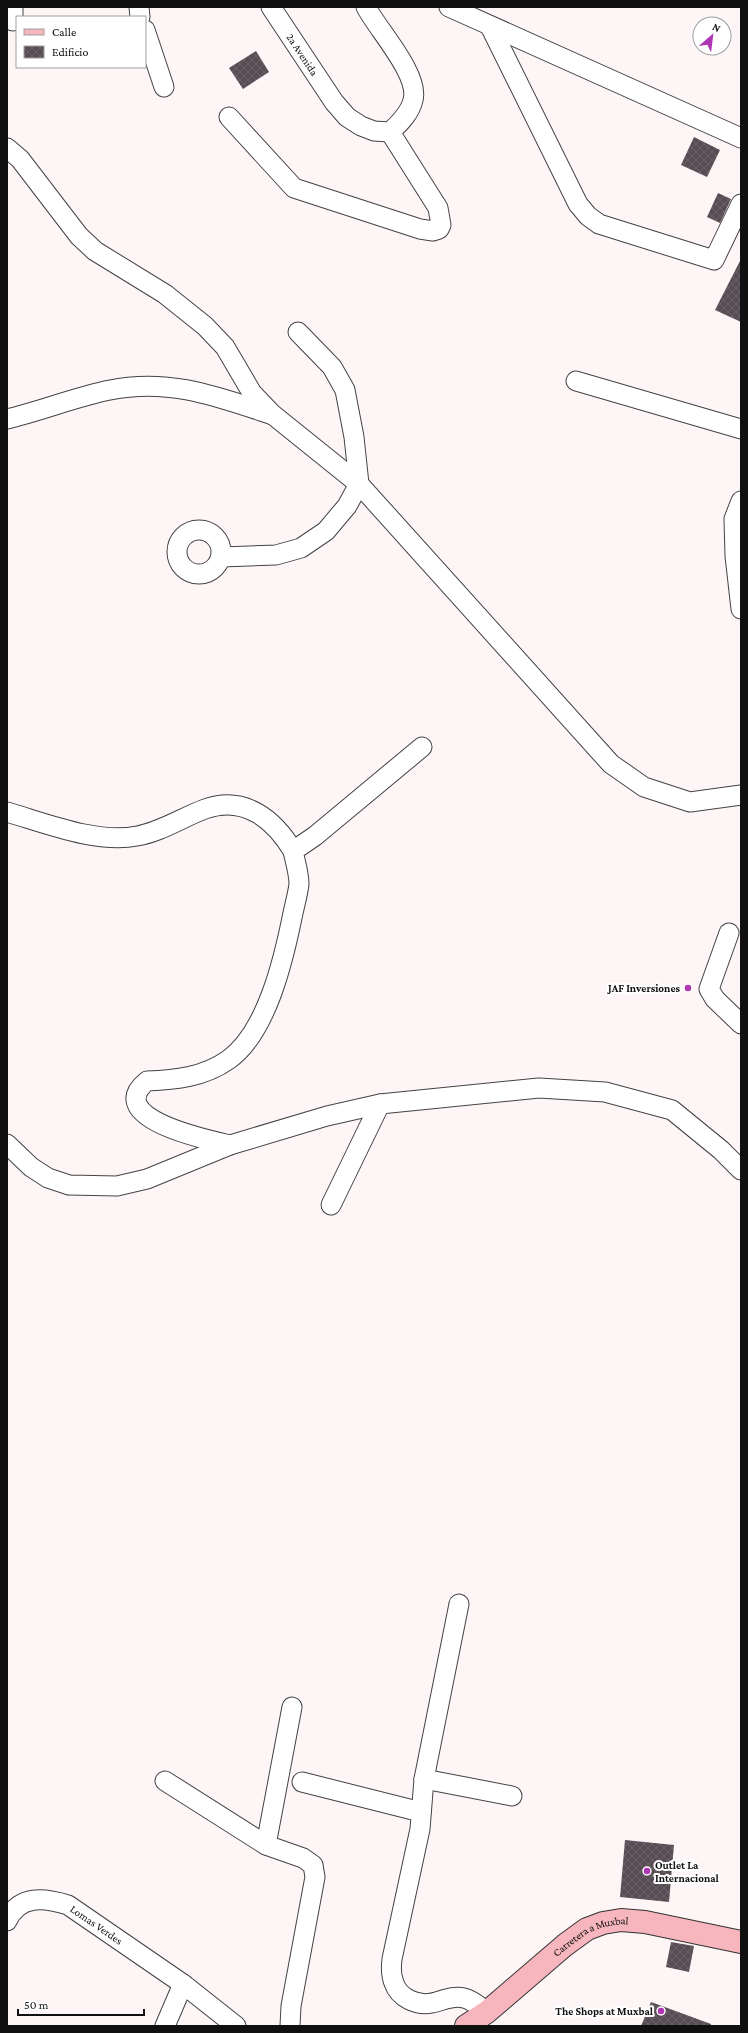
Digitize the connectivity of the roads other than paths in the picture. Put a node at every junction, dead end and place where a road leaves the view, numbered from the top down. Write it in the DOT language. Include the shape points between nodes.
graph roads {
  1 [pos="271,7"];
  2 [pos="366,7"];
  3 [pos="450,7"];
  4 [pos="490,26"];
  5 [pos="146,33"];
  6 [pos="164,87"];
  7 [pos="229,117"];
  8 [pos="390,132"];
  9 [pos="741,138"];
  10 [pos="7,148"];
  11 [pos="741,204"];
  12 [pos="298,332"];
  13 [pos="576,381"];
  14 [pos="272,414"];
  15 [pos="7,420"];
  16 [pos="741,429"];
  17 [pos="359,484"];
  18 [pos="741,501"];
  19 [pos="221,557"];
  20 [pos="741,609"];
  21 [pos="422,747"];
  22 [pos="741,795"];
  23 [pos="7,812"];
  24 [pos="293,851"];
  25 [pos="729,933"];
  26 [pos="741,1024"];
  27 [pos="380,1104"];
  28 [pos="7,1144"];
  29 [pos="230,1145"];
  30 [pos="741,1170"];
  31 [pos="331,1205"];
  32 [pos="459,1604"];
  33 [pos="292,1708"];
  34 [pos="424,1779"];
  35 [pos="165,1781"];
  36 [pos="302,1782"];
  37 [pos="512,1796"];
  38 [pos="421,1812"];
  39 [pos="266,1845"];
  40 [pos="7,1921"];
  41 [pos="741,1942"];
  42 [pos="183,1984"];
  43 [pos="487,2012"];
  44 [pos="165,2026"];
  45 [pos="236,2026"];
  46 [pos="290,2026"];
  47 [pos="466,2026"];
  1 -- 8 [label="street, 2a Avenida" via="334,102 347,117 374,131"];
  2 -- 8 [label="street" via="402,60 413,84 414,99 408,112"];
  3 -- 4 [label="street"];
  4 -- 9 [label="street"];
  4 -- 11 [label="street" via="578,204 599,224 714,260"];
  5 -- 6 [label="street"];
  7 -- 8 [label="street" via="294,188 420,229 439,230 441,225 438,208"];
  10 -- 14 [label="street" via="20,159 79,236 95,251 165,294 205,326 225,347 252,393"];
  12 -- 17 [label="street" via="332,367 344,390 354,437"];
  13 -- 16 [label="street"];
  14 -- 15 [label="street" via="203,392 168,386 138,386 109,390"];
  14 -- 17 [label="street"];
  17 -- 19 [label="street" via="347,506 326,531 301,548 276,555"];
  17 -- 22 [label="street" via="610,764 644,786 690,802"];
  18 -- 20 [label="street" via="734,519"];
  21 -- 24 [label="street" via="315,836"];
  23 -- 24 [label="street" via="87,834 114,837 138,836 206,809 225,806 248,808 266,818 282,833"];
  24 -- 29 [label="street" via="299,883 288,936 262,1015 248,1040 230,1059 212,1070 171,1080 147,1082 141,1086 135,1100 139,1108 159,1124"];
  25 -- 26 [label="street" via="709,989 715,1000"];
  27 -- 29 [label="street" via="327,1116"];
  27 -- 30 [label="street" via="539,1088 605,1092 672,1110"];
  27 -- 31 [label="street"];
  28 -- 29 [label="street" via="31,1167 48,1178 69,1185 90,1187 117,1186 147,1180"];
  32 -- 34 [label="street"];
  33 -- 39 [label="street"];
  34 -- 37 [label="street"];
  34 -- 38 [label="street"];
  35 -- 39 [label="street"];
  36 -- 38 [label="street"];
  38 -- 43 [label="street" via="420,1829 392,1959 391,1972 394,1984 401,1994 420,2004 463,1997 472,2000"];
  39 -- 46 [label="street" via="306,1859 314,1869 315,1878 291,2006"];
  40 -- 42 [label="street, Lomas Verdes" via="27,1900 48,1899 68,1905"];
  41 -- 43 [label="main road, Carretera a Muxbal" via="645,1922 621,1920 603,1923 587,1929"];
  42 -- 44 [label="street"];
  42 -- 45 [label="street, Lomas Verdes"];
  43 -- 47 [label="main road, Carretera a Muxbal"];
}
